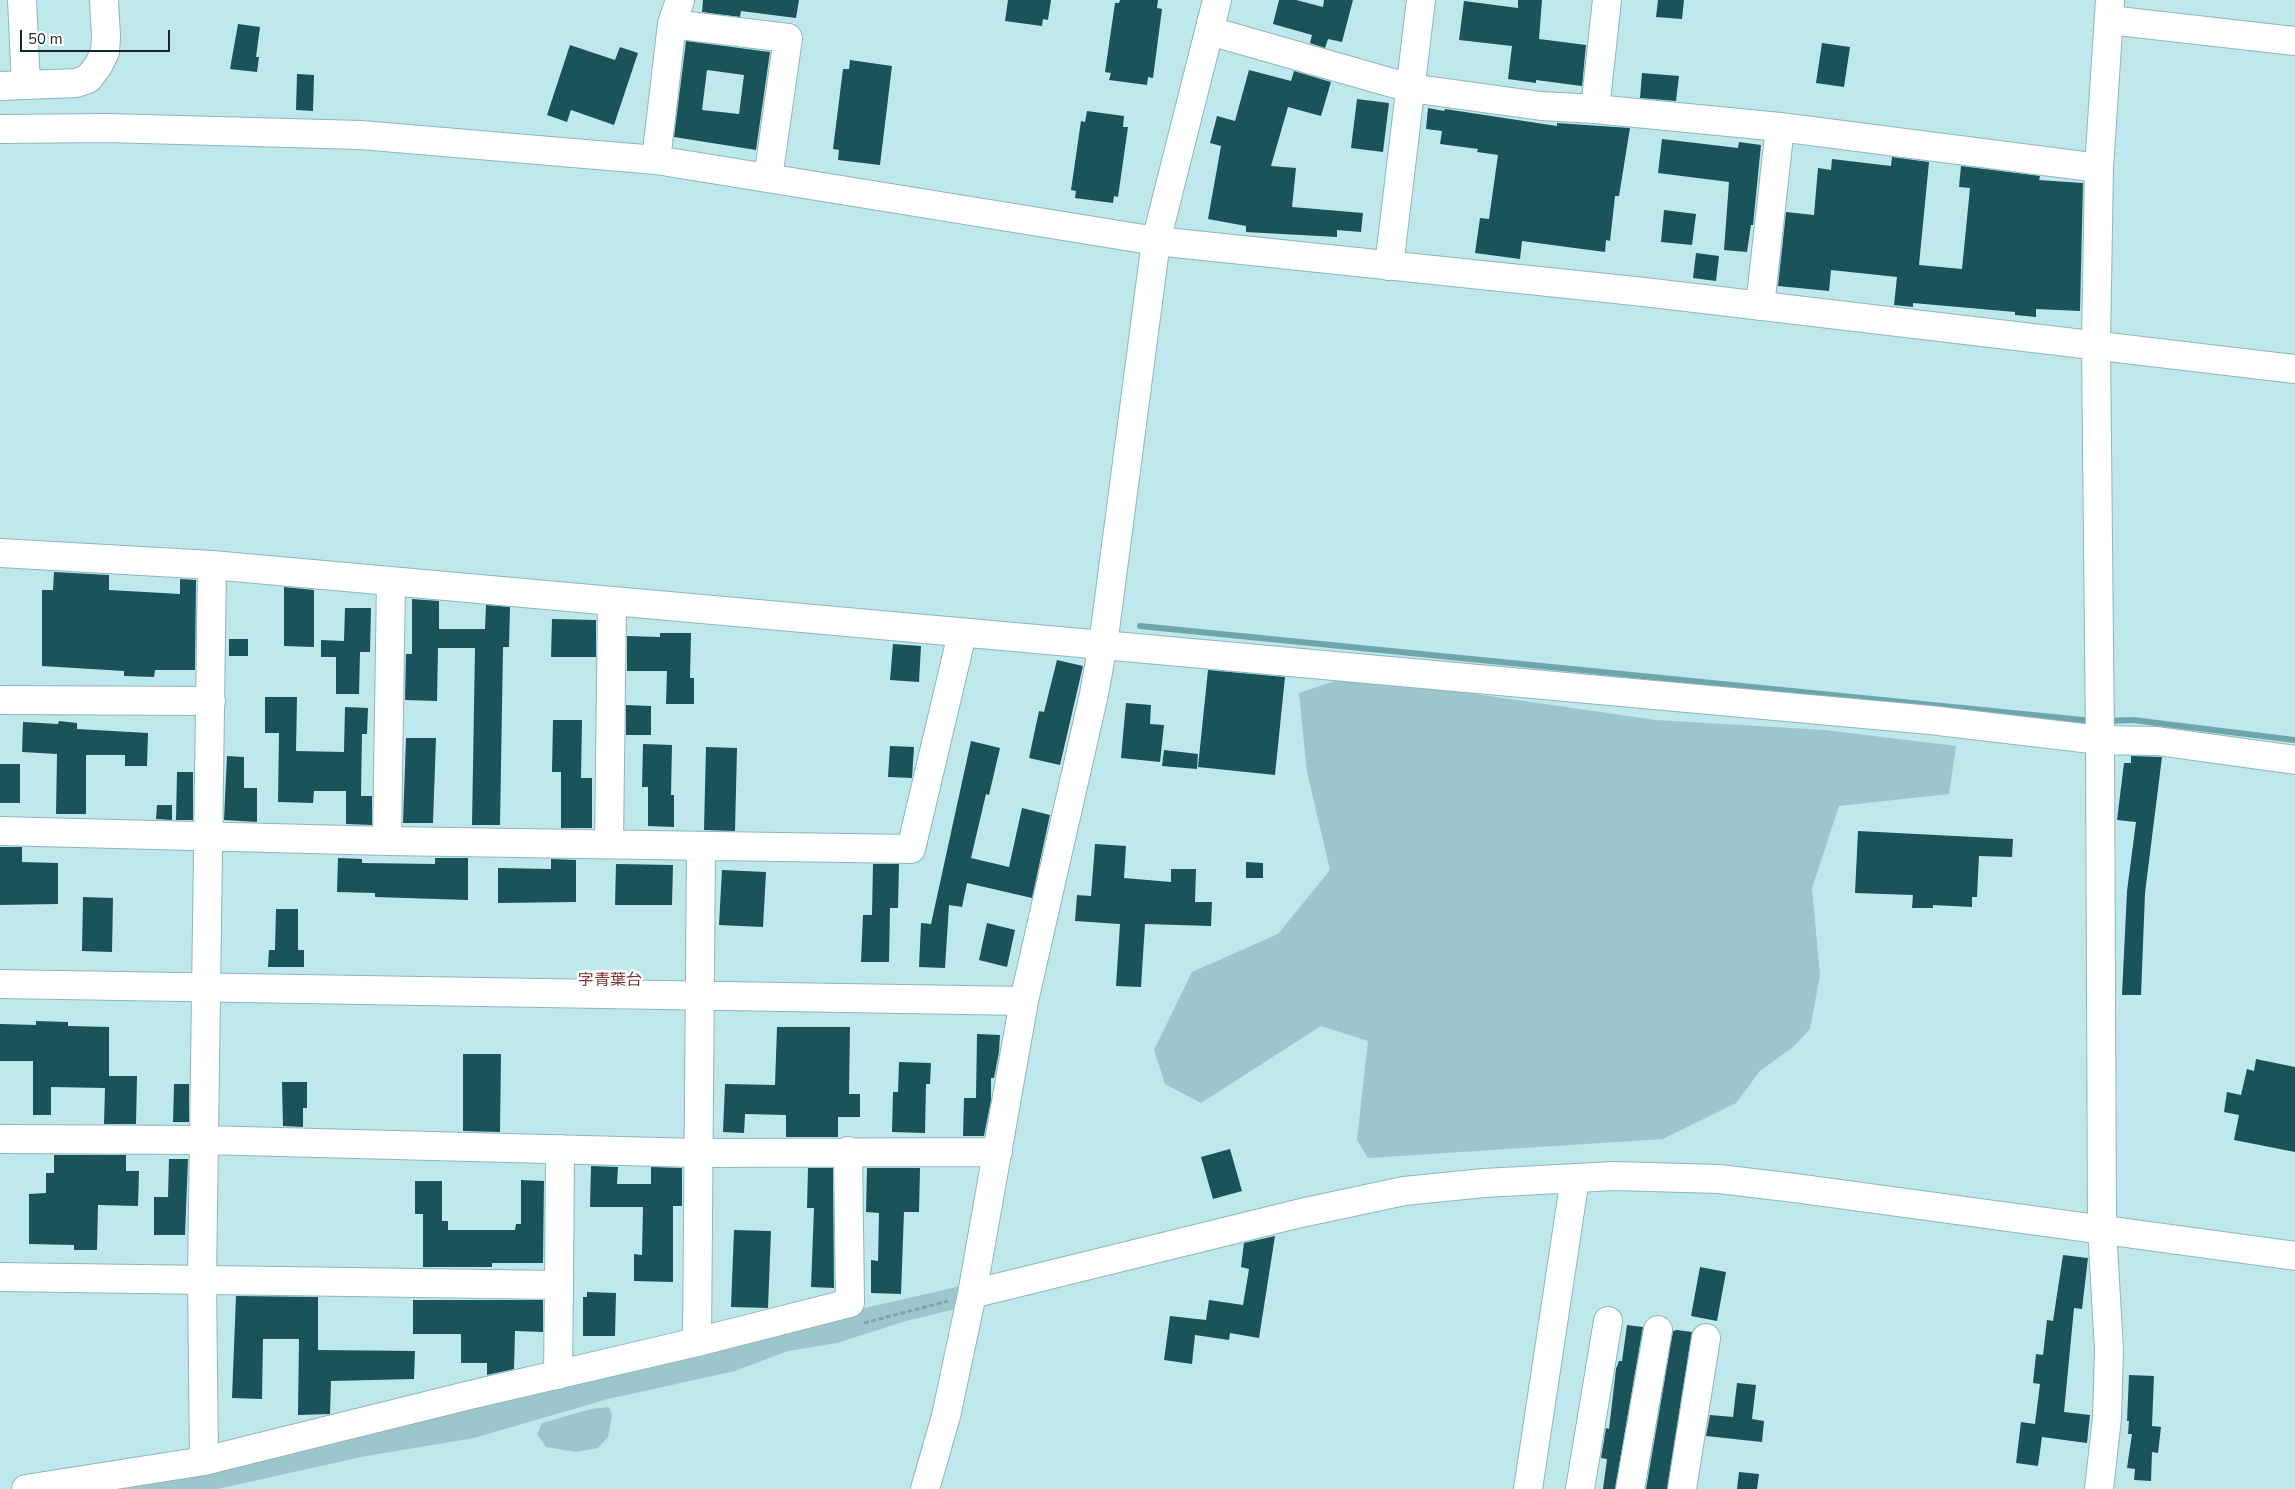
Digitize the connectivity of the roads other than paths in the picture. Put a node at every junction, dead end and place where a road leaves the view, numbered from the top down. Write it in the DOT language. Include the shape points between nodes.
graph roads {
  1 [pos="22,0"];
  2 [pos="104,0"];
  3 [pos="1217,0"];
  4 [pos="1421,0"];
  5 [pos="1607,0"];
  6 [pos="2109,10"];
  7 [pos="676,12"];
  8 [pos="1210,31"];
  9 [pos="2295,41"];
  10 [pos="13,86"];
  11 [pos="1410,88"];
  12 [pos="1595,109"];
  13 [pos="1780,127"];
  14 [pos="0,129"];
  15 [pos="656,160"];
  16 [pos="2099,168"];
  17 [pos="768,178"];
  18 [pos="1156,240"];
  19 [pos="1389,266"];
  20 [pos="1760,306"];
  21 [pos="2096,344"];
  22 [pos="2295,369"];
  23 [pos="0,553"];
  24 [pos="212,565"];
  25 [pos="391,582"];
  26 [pos="612,602"];
  27 [pos="962,634"];
  28 [pos="1103,645"];
  29 [pos="0,700"];
  30 [pos="211,701"];
  31 [pos="2100,740"];
  32 [pos="2295,760"];
  33 [pos="0,832"];
  34 [pos="210,836"];
  35 [pos="387,841"];
  36 [pos="609,844"];
  37 [pos="701,846"];
  38 [pos="0,984"];
  39 [pos="205,988"];
  40 [pos="700,998"];
  41 [pos="1024,1001"];
  42 [pos="0,1139"];
  43 [pos="204,1140"];
  44 [pos="560,1149"];
  45 [pos="848,1151"];
  46 [pos="998,1152"];
  47 [pos="698,1153"];
  48 [pos="1575,1178"];
  49 [pos="2102,1229"];
  50 [pos="2295,1256"];
  51 [pos="0,1277"];
  52 [pos="202,1279"];
  53 [pos="559,1285"];
  54 [pos="972,1294"];
  55 [pos="1608,1320"];
  56 [pos="1658,1330"];
  57 [pos="1706,1338"];
  58 [pos="697,1342"];
  59 [pos="558,1374"];
  60 [pos="204,1462"];
  61 [pos="26,1489"];
  62 [pos="925,1489"];
  63 [pos="1528,1489"];
  64 [pos="1580,1489"];
  65 [pos="1630,1489"];
  66 [pos="1682,1489"];
  67 [pos="2099,1489"];
  1 -- 10 [label="street"];
  2 -- 10 [label="street" via="105,52 88,79 76,83"];
  3 -- 8 [label="street"];
  4 -- 11 [label="street"];
  5 -- 12 [label="street"];
  6 -- 9 [label="street"];
  6 -- 16 [label="street"];
  7 -- 15 [label="street"];
  7 -- 17 [label="street" via="788,38"];
  8 -- 11 [label="street"];
  8 -- 18 [label="street"];
  11 -- 12 [label="street" via="1542,106"];
  11 -- 19 [label="street"];
  12 -- 13 [label="street"];
  13 -- 16 [label="street"];
  13 -- 20 [label="street"];
  14 -- 15 [label="street" via="107,128 361,135"];
  15 -- 17 [label="street"];
  16 -- 21 [label="street"];
  17 -- 18 [label="street"];
  18 -- 19 [label="street"];
  18 -- 28 [label="street"];
  19 -- 20 [label="street"];
  20 -- 21 [label="street"];
  21 -- 22 [label="street"];
  21 -- 31 [label="street"];
  23 -- 24 [label="street"];
  24 -- 25 [label="street"];
  24 -- 30 [label="street"];
  25 -- 26 [label="street"];
  25 -- 35 [label="street"];
  26 -- 27 [label="street"];
  26 -- 36 [label="street"];
  27 -- 28 [label="street"];
  27 -- 37 [label="street" via="910,849"];
  28 -- 31 [label="street" via="1930,720"];
  28 -- 41 [label="street"];
  29 -- 30 [label="street"];
  30 -- 34 [label="street"];
  31 -- 32 [label="street" via="2157,741"];
  31 -- 49 [label="street"];
  33 -- 34 [label="street"];
  34 -- 35 [label="street"];
  34 -- 39 [label="street"];
  35 -- 36 [label="street"];
  36 -- 37 [label="street"];
  37 -- 40 [label="street"];
  38 -- 39 [label="street"];
  39 -- 40 [label="street"];
  39 -- 43 [label="street"];
  40 -- 41 [label="street"];
  40 -- 47 [label="street"];
  41 -- 46 [label="street"];
  42 -- 43 [label="street"];
  43 -- 44 [label="street"];
  43 -- 52 [label="street"];
  44 -- 47 [label="street"];
  44 -- 53 [label="street"];
  45 -- 46 [label="street"];
  45 -- 47 [label="street"];
  45 -- 58 [label="street" via="850,1303"];
  46 -- 54 [label="street"];
  47 -- 58 [label="street"];
  48 -- 49 [label="street" via="1719,1179"];
  48 -- 54 [label="street" via="1404,1192 1302,1213"];
  48 -- 63 [label="street"];
  49 -- 50 [label="street"];
  49 -- 67 [label="street" via="2109,1350 2107,1418"];
  51 -- 52 [label="street"];
  52 -- 53 [label="street"];
  52 -- 60 [label="street"];
  53 -- 59 [label="street"];
  54 -- 62 [label="street" via="946,1416"];
  55 -- 64 [label="street"];
  56 -- 65 [label="street"];
  57 -- 66 [label="street"];
  58 -- 59 [label="street"];
  59 -- 60 [label="street"];
  60 -- 61 [label="street"];
}
